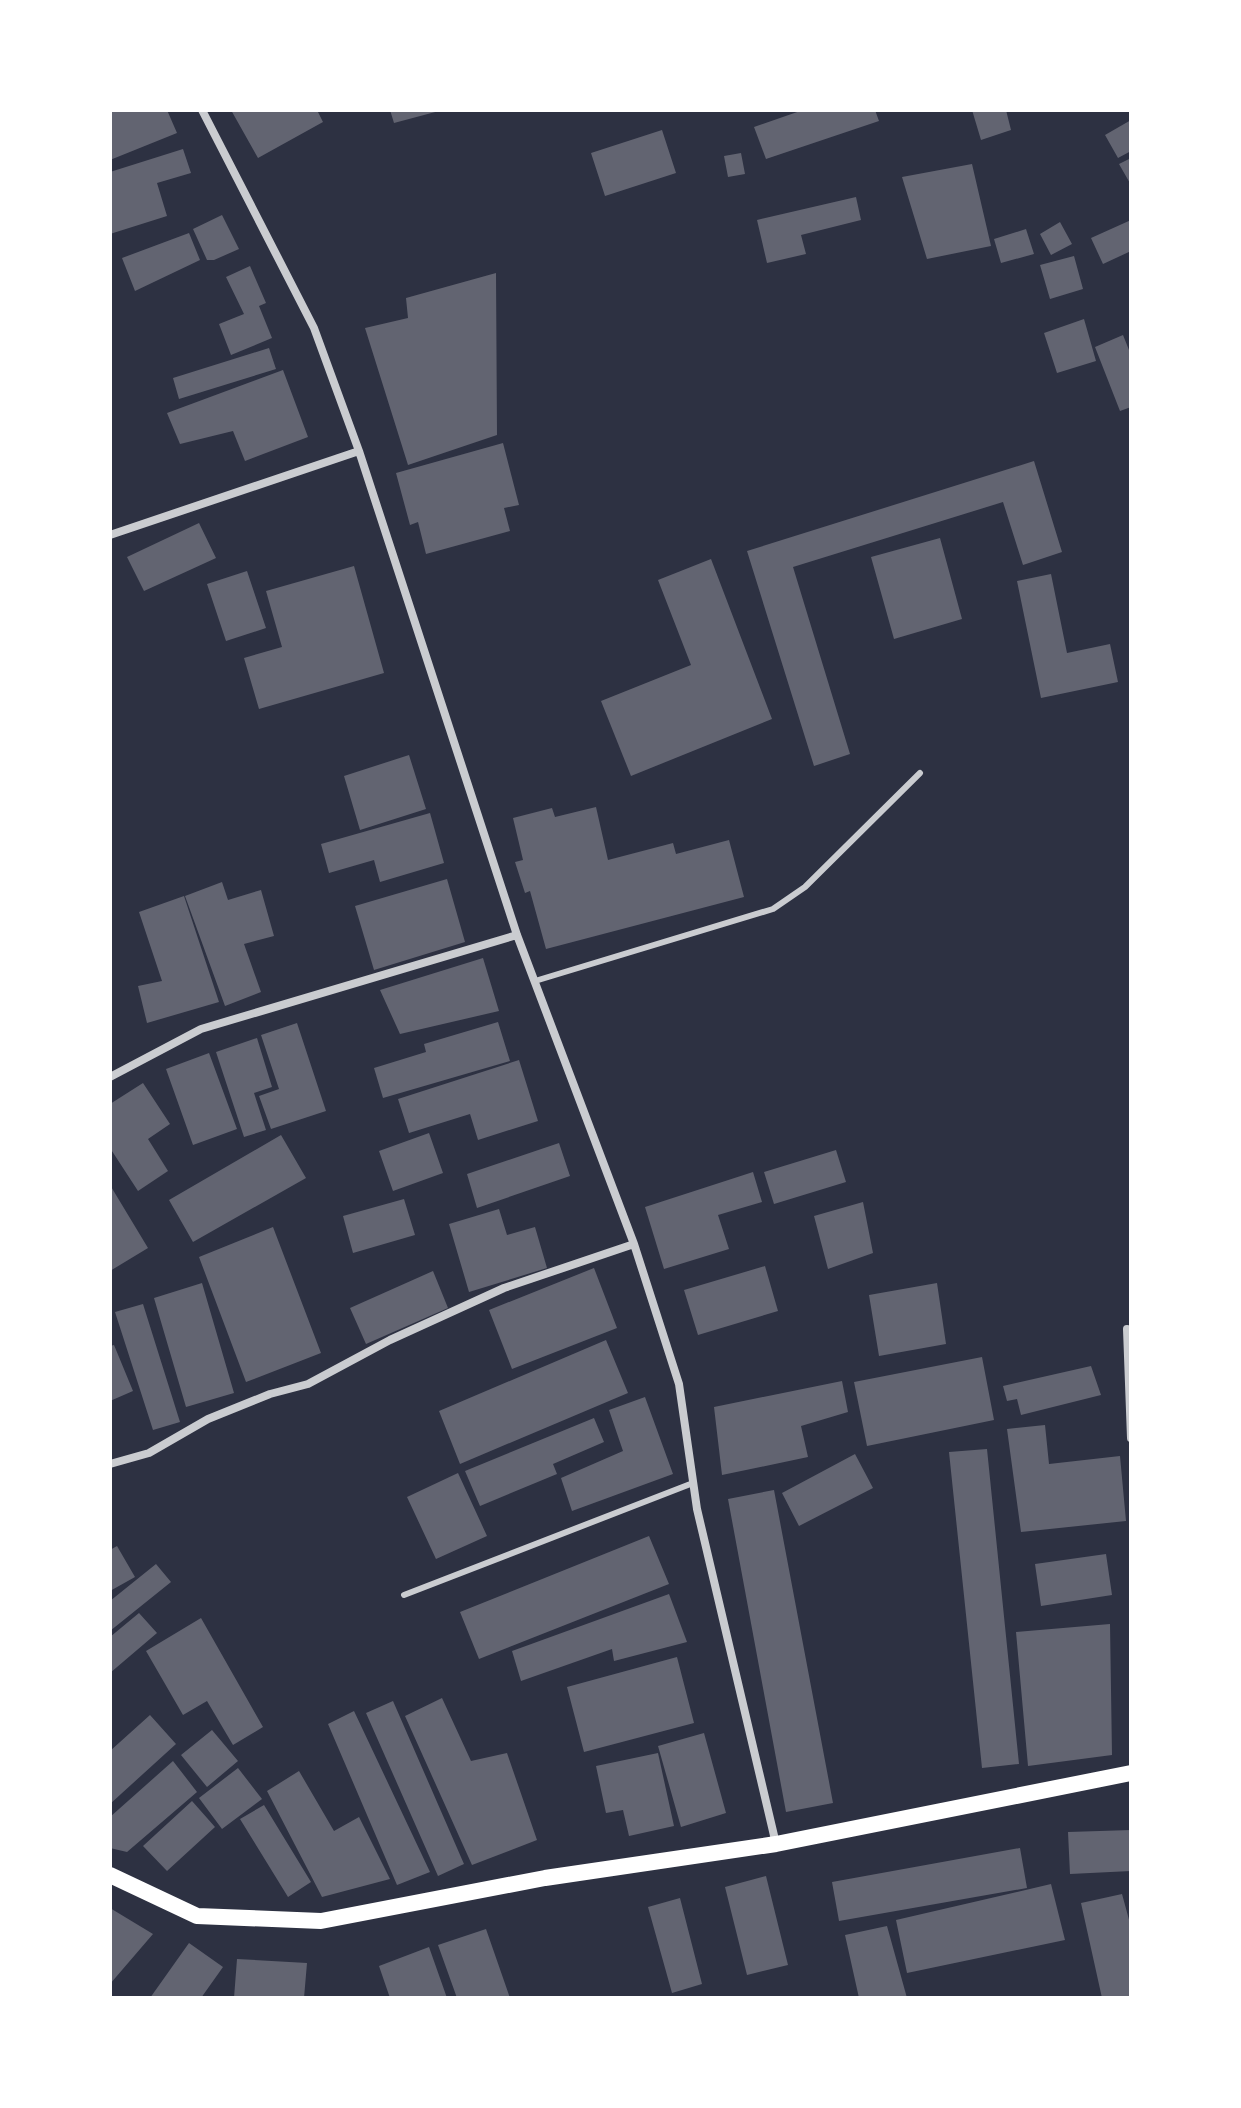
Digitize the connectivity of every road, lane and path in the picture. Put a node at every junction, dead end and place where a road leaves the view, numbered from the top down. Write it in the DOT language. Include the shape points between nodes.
graph roads {
  1 [pos="202,110"];
  2 [pos="359,451"];
  3 [pos="110,535"];
  4 [pos="920,773"];
  5 [pos="517,935"];
  6 [pos="535,981"];
  7 [pos="110,1077"];
  8 [pos="634,1244"];
  9 [pos="1127,1329"];
  10 [pos="1131,1438"];
  11 [pos="110,1464"];
  12 [pos="693,1483"];
  13 [pos="404,1595"];
  14 [pos="1131,1773"];
  15 [pos="776,1844"];
  16 [pos="110,1875"];
  1 -- 2 [label="street" via="314,328"];
  2 -- 3 [label="street"];
  2 -- 5 [label="street"];
  4 -- 6 [label="lane" via="805,887 773,909"];
  5 -- 6 [label="street"];
  5 -- 7 [label="street" via="201,1029"];
  6 -- 8 [label="street"];
  8 -- 11 [label="street" via="504,1288 308,1384 208,1419 149,1453"];
  8 -- 12 [label="street" via="679,1384"];
  9 -- 10 [label="street"];
  12 -- 13 [label="lane"];
  12 -- 15 [label="street"];
  14 -- 15 [label="main road"];
  15 -- 16 [label="main road" via="545,1878 321,1921 197,1916"];
}
